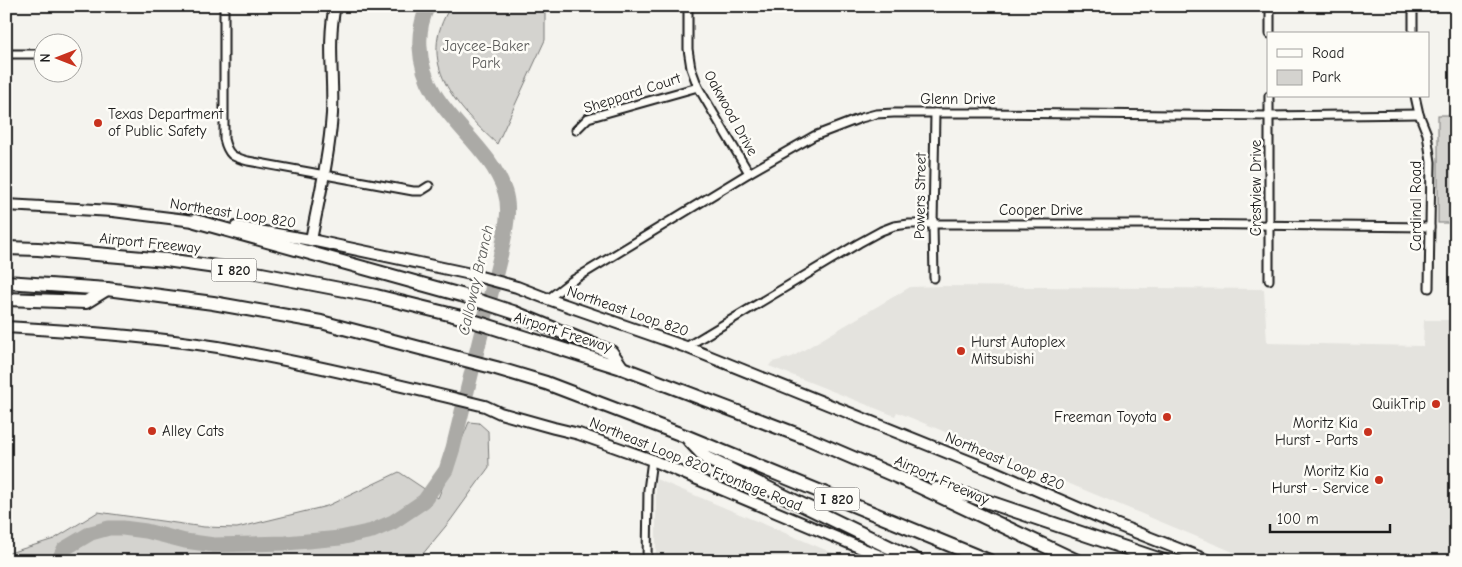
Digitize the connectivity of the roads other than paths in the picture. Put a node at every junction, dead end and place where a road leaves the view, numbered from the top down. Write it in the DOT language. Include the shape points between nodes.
graph roads {
  1 [pos="224,6"];
  2 [pos="335,6"];
  3 [pos="688,6"];
  4 [pos="1270,6"];
  5 [pos="1413,6"];
  6 [pos="1270,32"];
  7 [pos="1413,32"];
  8 [pos="6,54"];
  9 [pos="32,54"];
  10 [pos="698,87"];
  11 [pos="1270,98"];
  12 [pos="1415,98"];
  13 [pos="935,113"];
  14 [pos="1419,114"];
  15 [pos="1270,116"];
  16 [pos="576,130"];
  17 [pos="749,173"];
  18 [pos="324,176"];
  19 [pos="429,186"];
  20 [pos="6,205"];
  21 [pos="196,222"];
  22 [pos="933,224"];
  23 [pos="1269,226"];
  24 [pos="1430,227"];
  25 [pos="311,240"];
  26 [pos="6,248"];
  27 [pos="934,278"];
  28 [pos="1269,280"];
  29 [pos="6,282"];
  30 [pos="1429,288"];
  31 [pos="107,289"];
  32 [pos="6,299"];
  33 [pos="548,299"];
  34 [pos="6,327"];
  35 [pos="686,347"];
  36 [pos="622,368"];
  37 [pos="686,436"];
  38 [pos="652,460"];
  39 [pos="914,484"];
  40 [pos="647,561"];
  41 [pos="892,561"];
  42 [pos="918,561"];
  43 [pos="989,561"];
  44 [pos="1077,561"];
  45 [pos="1164,561"];
  46 [pos="1208,561"];
  1 -- 18 [label="street" via="224,139 227,150 248,161"];
  2 -- 18 [label="main road" via="331,28 332,112"];
  3 -- 10 [label="street, Oakwood Drive" via="688,49"];
  4 -- 6 [label="street"];
  5 -- 7 [label="street"];
  8 -- 9 [label="street"];
  10 -- 16 [label="street, Sheppard Court" via="588,118"];
  10 -- 17 [label="street, Oakwood Drive"];
  11 -- 15 [label="street, Crestview Drive"];
  12 -- 14 [label="street, Cardinal Road"];
  13 -- 15 [label="street, Glenn Drive"];
  13 -- 17 [label="street, Glenn Drive" via="894,112 860,118 814,136"];
  13 -- 22 [label="street, Powers Street"];
  14 -- 15 [label="street, Glenn Drive"];
  14 -- 24 [label="street, Cardinal Road" via="1427,134 1431,162"];
  15 -- 23 [label="street, Crestview Drive"];
  17 -- 33 [label="street, Glenn Drive" via="570,282"];
  18 -- 19 [label="street" via="413,192"];
  18 -- 25 [label="main road"];
  20 -- 21 [label="main road, Northeast Loop 820" via="113,211"];
  21 -- 25 [label="main road, Northeast Loop 820"];
  21 -- 36 [label="highway" via="460,294 611,352"];
  22 -- 23 [label="street, Cooper Drive"];
  22 -- 27 [label="street, Powers Street"];
  22 -- 35 [label="street, Cooper Drive" via="894,226 881,231"];
  23 -- 24 [label="street, Cooper Drive"];
  23 -- 28 [label="street, Crestview Drive"];
  24 -- 30 [label="street, Cardinal Road"];
  25 -- 33 [label="main road, Northeast Loop 820" via="466,273"];
  26 -- 36 [label="highway, Airport Freeway / I 820" via="166,260 251,272 376,296 457,316"];
  29 -- 31 [label="highway, I 820"];
  31 -- 32 [label="highway" via="86,302"];
  31 -- 37 [label="highway, I 820" via="321,322 546,383"];
  33 -- 35 [label="main road, Northeast Loop 820"];
  34 -- 38 [label="main road, Northeast Loop 820 Frontage Road" via="130,336 299,362 485,406"];
  35 -- 46 [label="main road, Northeast Loop 820"];
  36 -- 39 [label="highway, Airport Freeway / I 820" via="809,439"];
  37 -- 42 [label="highway" via="706,458"];
  37 -- 43 [label="highway, I 820"];
  38 -- 40 [label="street" via="648,490"];
  38 -- 41 [label="main road, Northeast Loop 820 Frontage Road"];
  39 -- 44 [label="highway, Airport Freeway / I 820"];
  39 -- 45 [label="highway" via="970,496"];
}
